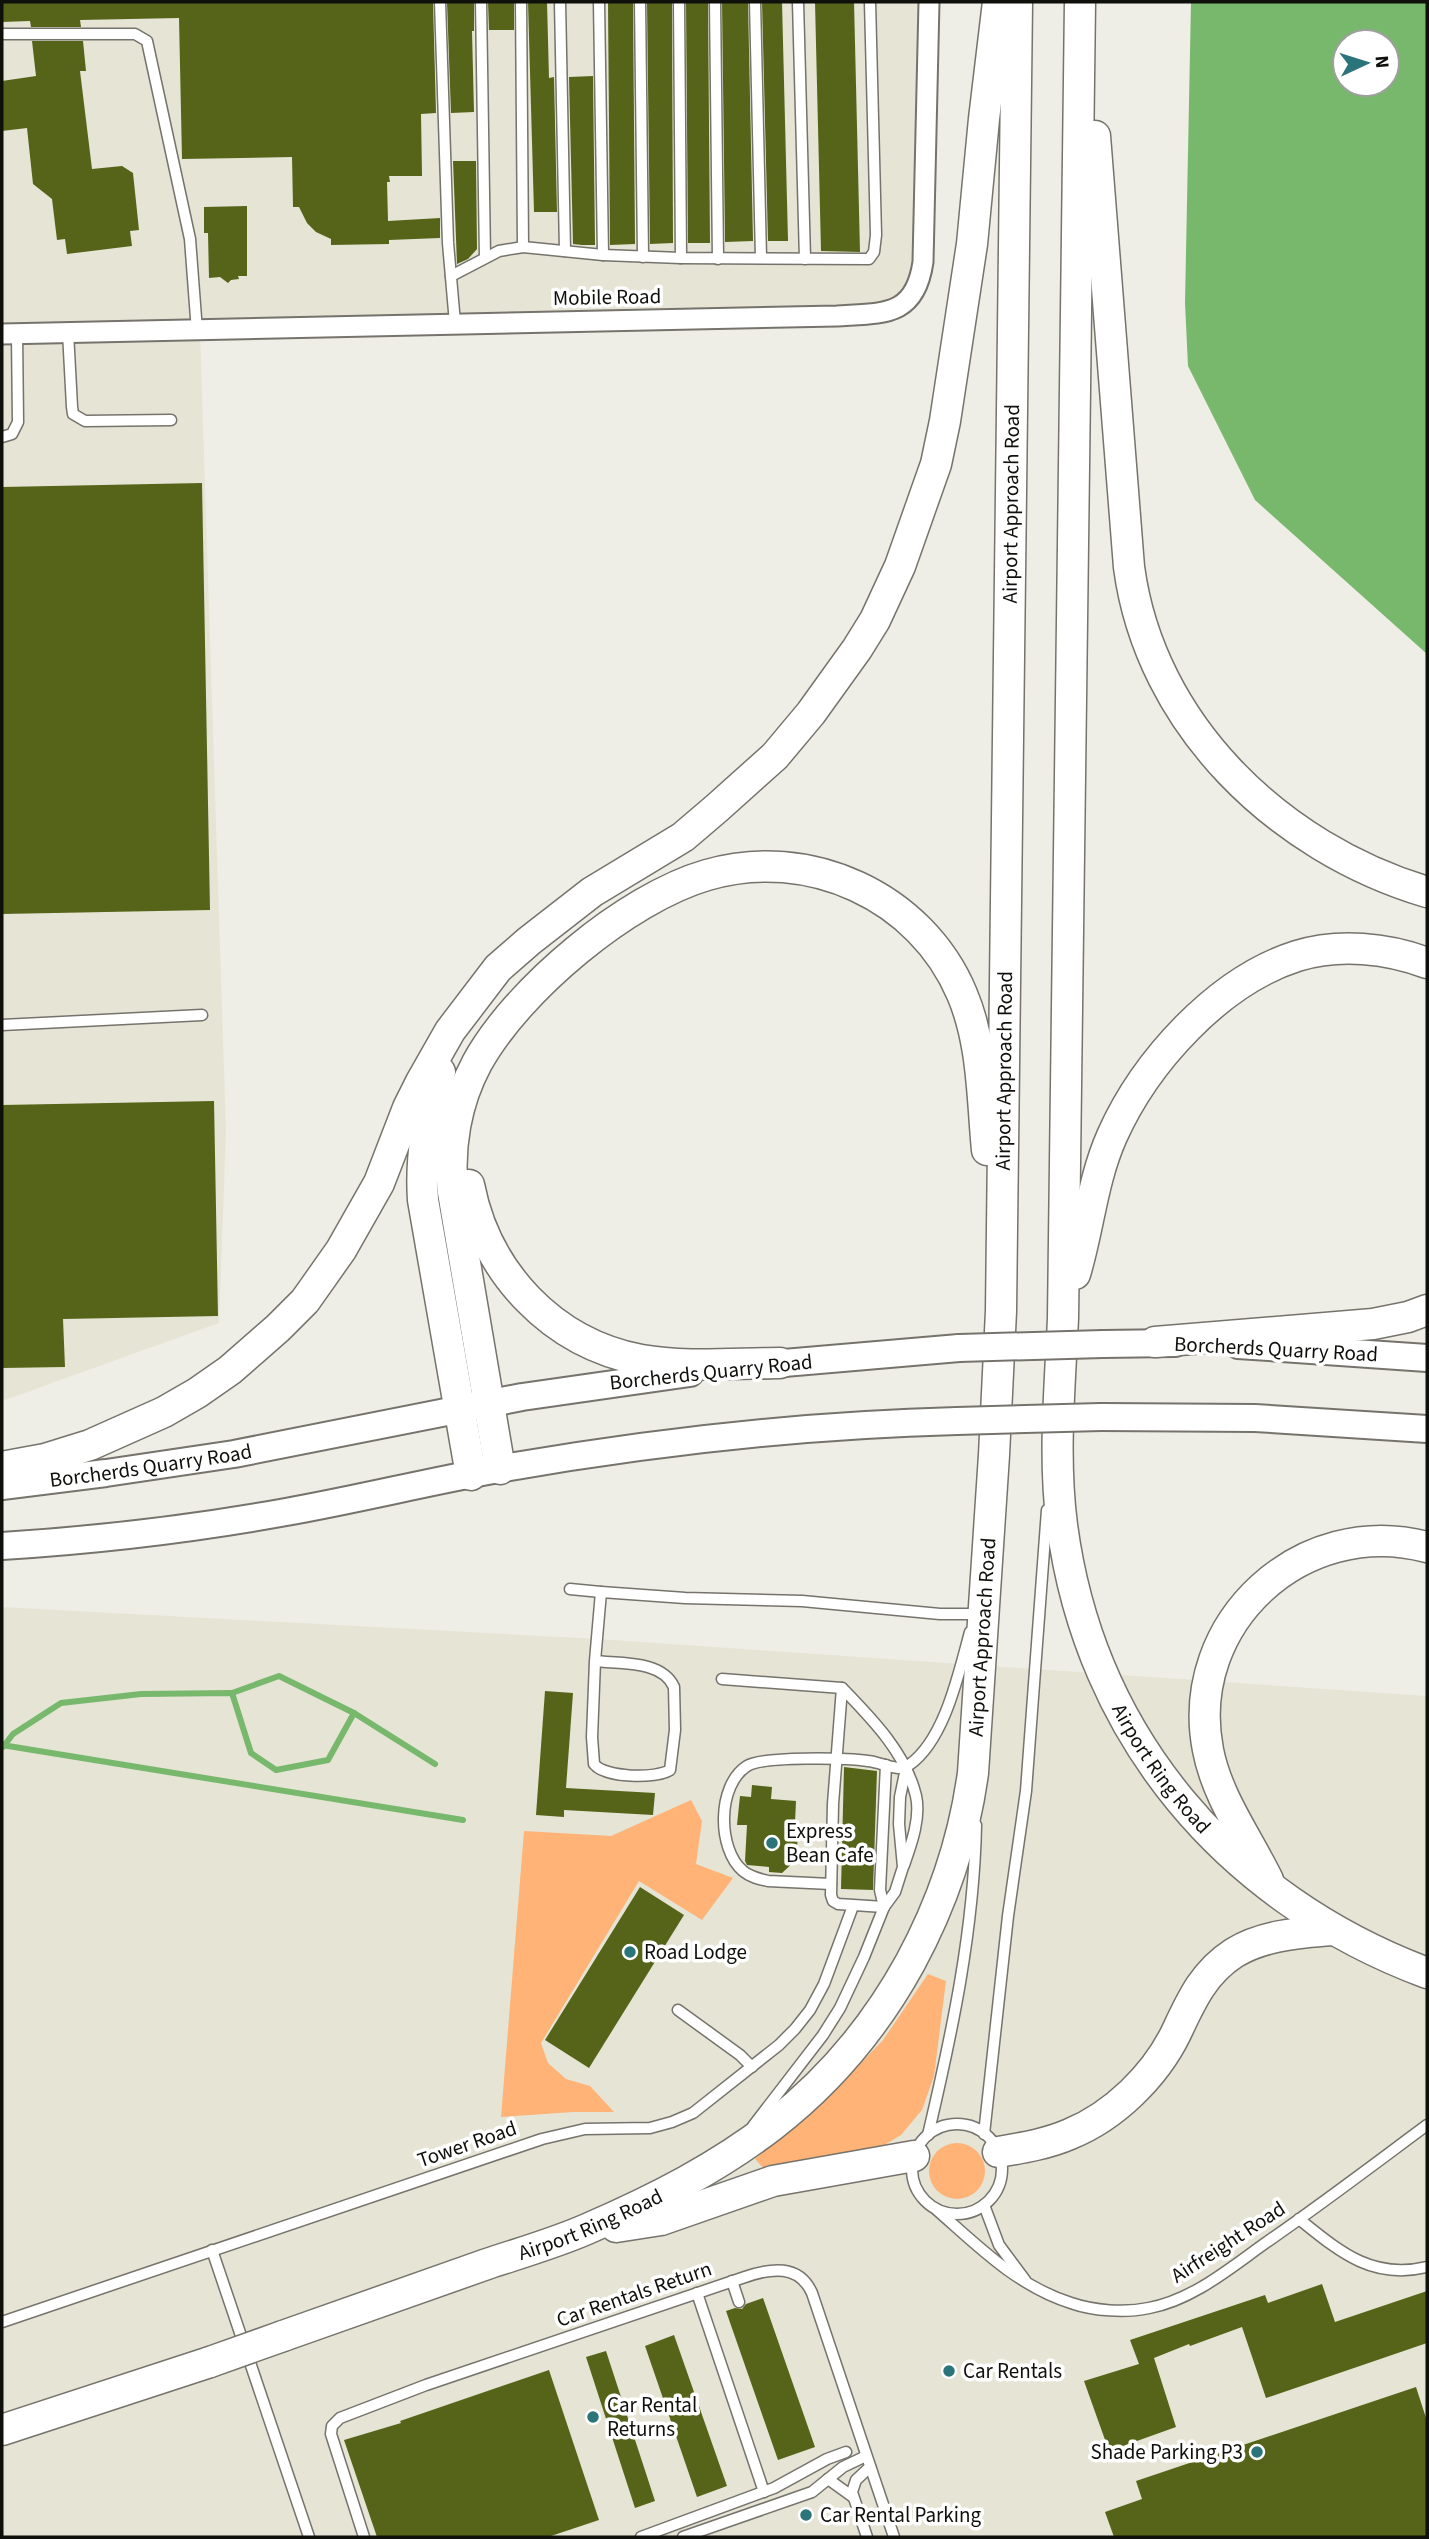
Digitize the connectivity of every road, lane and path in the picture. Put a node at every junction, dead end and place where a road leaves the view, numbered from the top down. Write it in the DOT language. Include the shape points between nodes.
graph roads {
  1 [pos="440,2"];
  2 [pos="481,2"];
  3 [pos="521,2"];
  4 [pos="560,2"];
  5 [pos="599,2"];
  6 [pos="640,2"];
  7 [pos="679,2"];
  8 [pos="715,2"];
  9 [pos="755,2"];
  10 [pos="797,2"];
  11 [pos="870,2"];
  12 [pos="929,2"];
  13 [pos="998,2"];
  14 [pos="1017,2"];
  15 [pos="1080,2"];
  16 [pos="1086,2"];
  17 [pos="2,34"];
  18 [pos="523,247"];
  19 [pos="565,251"];
  20 [pos="603,255"];
  21 [pos="485,257"];
  22 [pos="643,257"];
  23 [pos="681,258"];
  24 [pos="761,258"];
  25 [pos="718,259"];
  26 [pos="805,259"];
  27 [pos="451,276"];
  28 [pos="455,323"];
  29 [pos="197,331"];
  30 [pos="68,332"];
  31 [pos="9,334"];
  32 [pos="171,420"];
  33 [pos="2,437"];
  34 [pos="1427,892"];
  35 [pos="1427,963"];
  36 [pos="533,992"];
  37 [pos="467,1011"];
  38 [pos="201,1015"];
  39 [pos="2,1025"];
  40 [pos="1427,1310"];
  41 [pos="1001,1311"];
  42 [pos="1063,1318"];
  43 [pos="1155,1342"];
  44 [pos="1427,1358"];
  45 [pos="780,1363"];
  46 [pos="489,1403"];
  47 [pos="459,1409"];
  48 [pos="1427,1429"];
  49 [pos="1057,1451"];
  50 [pos="2,1467"];
  51 [pos="500,1469"];
  52 [pos="471,1475"];
  53 [pos="2,1486"];
  54 [pos="2,1546"];
  55 [pos="1427,1547"];
  56 [pos="570,1589"];
  57 [pos="601,1592"];
  58 [pos="979,1603"];
  59 [pos="594,1661"];
  60 [pos="722,1679"];
  61 [pos="842,1688"];
  62 [pos="837,1759"];
  63 [pos="886,1765"];
  64 [pos="906,1768"];
  65 [pos="973,1773"];
  66 [pos="903,1867"];
  67 [pos="831,1884"];
  68 [pos="1272,1888"];
  69 [pos="853,1906"];
  70 [pos="884,1907"];
  71 [pos="1332,1930"];
  72 [pos="1427,1973"];
  73 [pos="678,2010"];
  74 [pos="752,2067"];
  75 [pos="1427,2125"];
  76 [pos="991,2143"];
  77 [pos="921,2145"];
  78 [pos="739,2151"];
  79 [pos="984,2205"];
  80 [pos="937,2210"];
  81 [pos="1299,2219"];
  82 [pos="585,2230"];
  83 [pos="212,2250"];
  84 [pos="1427,2267"];
  85 [pos="732,2281"];
  86 [pos="1027,2283"];
  87 [pos="697,2293"];
  88 [pos="739,2302"];
  89 [pos="2,2322"];
  90 [pos="3,2432"];
  91 [pos="846,2452"];
  92 [pos="866,2456"];
  93 [pos="870,2467"];
  94 [pos="828,2479"];
  95 [pos="764,2492"];
  96 [pos="853,2497"];
  97 [pos="309,2537"];
  98 [pos="364,2537"];
  99 [pos="641,2537"];
  100 [pos="683,2537"];
  101 [pos="867,2537"];
  102 [pos="894,2537"];
  1 -- 27 [label="lane"];
  2 -- 21 [label="lane"];
  3 -- 18 [label="lane"];
  4 -- 19 [label="lane"];
  5 -- 20 [label="lane"];
  6 -- 22 [label="lane"];
  7 -- 23 [label="lane"];
  8 -- 25 [label="lane"];
  9 -- 24 [label="lane"];
  10 -- 26 [label="lane"];
  11 -- 26 [label="lane" via="874,251 869,260"];
  12 -- 28 [label="street, Mobile Road" via="925,249 921,278 905,302 887,311 837,316"];
  13 -- 37 [label="main road" via="972,244 945,421 920,514 875,620 811,713 775,755 683,837 592,892 519,948"];
  14 -- 41 [label="main road, Airport Approach Road"];
  15 -- 42 [label="main road"];
  16 -- 34 [label="main road" via="1129,567 1151,652 1196,733 1258,799 1320,846"];
  17 -- 29 [label="lane" via="135,34 147,41 190,239"];
  18 -- 19 [label="lane"];
  18 -- 21 [label="lane"];
  19 -- 20 [label="lane"];
  20 -- 22 [label="lane"];
  21 -- 27 [label="lane"];
  22 -- 23 [label="lane"];
  23 -- 25 [label="lane"];
  24 -- 25 [label="lane"];
  24 -- 26 [label="lane"];
  27 -- 28 [label="lane"];
  28 -- 29 [label="street, Mobile Road"];
  29 -- 30 [label="street, Mobile Road"];
  30 -- 31 [label="street, Mobile Road"];
  30 -- 32 [label="lane" via="72,407 77,418 85,422"];
  31 -- 33 [label="lane" via="18,422 12,434"];
  35 -- 42 [label="main road" via="1377,950 1299,955 1240,985 1188,1026 1143,1080 1112,1136 1094,1188"];
  36 -- 41 [label="main road" via="629,913 674,887 722,871 773,866 807,870 840,879 886,902 936,949 962,993 973,1025"];
  36 -- 45 [label="main road" via="494,1050 476,1094 469,1128 471,1195 501,1267 531,1304 555,1324 611,1352 657,1362"];
  36 -- 46 [label="main road" via="477,1063 457,1116 451,1153 453,1192"];
  37 -- 47 [label="main road" via="435,1089 422,1167 425,1211"];
  37 -- 50 [label="main road" via="421,1082 379,1183 341,1250 305,1301 278,1328 230,1370 164,1412 90,1445"];
  38 -- 39 [label="lane"];
  40 -- 43 [label="main road" via="1373,1324"];
  41 -- 58 [label="main road, Airport Approach Road" via="995,1455"];
  42 -- 49 [label="main road"];
  43 -- 44 [label="main road, Borcherds Quarry Road"];
  43 -- 45 [label="main road, Borcherds Quarry Road, bridge" via="959,1348"];
  45 -- 46 [label="main road, Borcherds Quarry Road"];
  46 -- 47 [label="main road, Borcherds Quarry Road"];
  46 -- 51 [label="main road"];
  47 -- 52 [label="main road"];
  47 -- 53 [label="main road, Borcherds Quarry Road" via="234,1454"];
  48 -- 51 [label="main road, bridge" via="1255,1418 957,1421 801,1430"];
  49 -- 68 [label="main road, Airport Ring Road" via="1060,1510 1072,1582 1094,1652 1118,1705 1187,1809"];
  49 -- 76 [label="lane" via="1048,1502 1026,1791 1008,1916"];
  51 -- 52 [label="main road"];
  52 -- 54 [label="main road" via="211,1524"];
  55 -- 68 [label="main road" via="1374,1541 1342,1546 1300,1561 1254,1594 1226,1631 1207,1693 1208,1751 1214,1775"];
  56 -- 57 [label="lane"];
  57 -- 58 [label="lane" via="802,1601 940,1614"];
  57 -- 59 [label="lane"];
  58 -- 64 [label="lane" via="942,1720 920,1756"];
  58 -- 65 [label="main road, Airport Approach Road"];
  59 -- 59 [label="lane" via="594,1764 603,1772 622,1775 666,1773 673,1755 671,1680 648,1667"];
  60 -- 61 [label="lane"];
  61 -- 62 [label="lane"];
  61 -- 64 [label="lane" via="869,1715"];
  62 -- 63 [label="lane"];
  62 -- 67 [label="lane"];
  62 -- 67 [label="lane" via="760,1760 735,1776 726,1797 727,1844 742,1870 768,1881"];
  63 -- 64 [label="lane"];
  63 -- 70 [label="lane" via="880,1890"];
  64 -- 66 [label="lane" via="899,1824"];
  64 -- 66 [label="lane" via="916,1798 914,1838"];
  65 -- 77 [label="lane, Airport Approach Road" via="972,1901 946,2061"];
  65 -- 78 [label="main road, Airport Ring Road" via="945,1887 893,1992 830,2073 788,2114"];
  66 -- 70 [label="lane" via="895,1892"];
  67 -- 69 [label="lane" via="833,1901"];
  68 -- 71 [label="main road, Airport Ring Road"];
  69 -- 70 [label="lane"];
  69 -- 74 [label="lane, Tower Road" via="810,2010"];
  70 -- 78 [label="lane" via="840,2008"];
  71 -- 72 [label="main road, Airport Ring Road"];
  71 -- 76 [label="main road" via="1272,1938 1235,1952 1215,1967 1199,1985 1164,2054 1117,2105 1072,2133 1038,2144"];
  73 -- 74 [label="lane"];
  74 -- 83 [label="lane, Tower Road" via="693,2113 672,2122 650,2128 585,2129 542,2139"];
  75 -- 81 [label="lane, Airfreight Road"];
  76 -- 77 [label="lane" via="972,2127 959,2124 946,2126"];
  76 -- 79 [label="lane" via="1001,2167 1000,2181"];
  77 -- 80 [label="lane" via="912,2175 916,2189"];
  77 -- 82 [label="main road" via="773,2180 662,2220"];
  78 -- 82 [label="main road, Airport Ring Road" via="679,2187"];
  79 -- 80 [label="lane" via="965,2214"];
  79 -- 86 [label="lane, Airfreight Road" via="999,2245"];
  80 -- 86 [label="lane, Airfreight Road" via="998,2264"];
  81 -- 84 [label="lane" via="1365,2265 1408,2272"];
  81 -- 86 [label="lane, Airfreight Road" via="1193,2292 1149,2308 1093,2308"];
  82 -- 90 [label="main road, Airport Ring Road, bridge"];
  83 -- 89 [label="lane, Tower Road"];
  83 -- 97 [label="lane"];
  85 -- 87 [label="lane, Car Rentals Return"];
  85 -- 88 [label="lane"];
  85 -- 92 [label="lane, Car Rentals Return" via="786,2271 808,2283"];
  87 -- 95 [label="lane"];
  87 -- 98 [label="lane, Car Rentals Return" via="341,2418 331,2434"];
  91 -- 95 [label="lane"];
  92 -- 93 [label="lane, Car Rentals Return"];
  92 -- 94 [label="lane"];
  93 -- 96 [label="lane" via="854,2484"];
  93 -- 102 [label="lane, Car Rentals Return"];
  94 -- 96 [label="lane"];
  94 -- 100 [label="lane" via="789,2502"];
  95 -- 99 [label="lane"];
  96 -- 101 [label="lane"];
}
